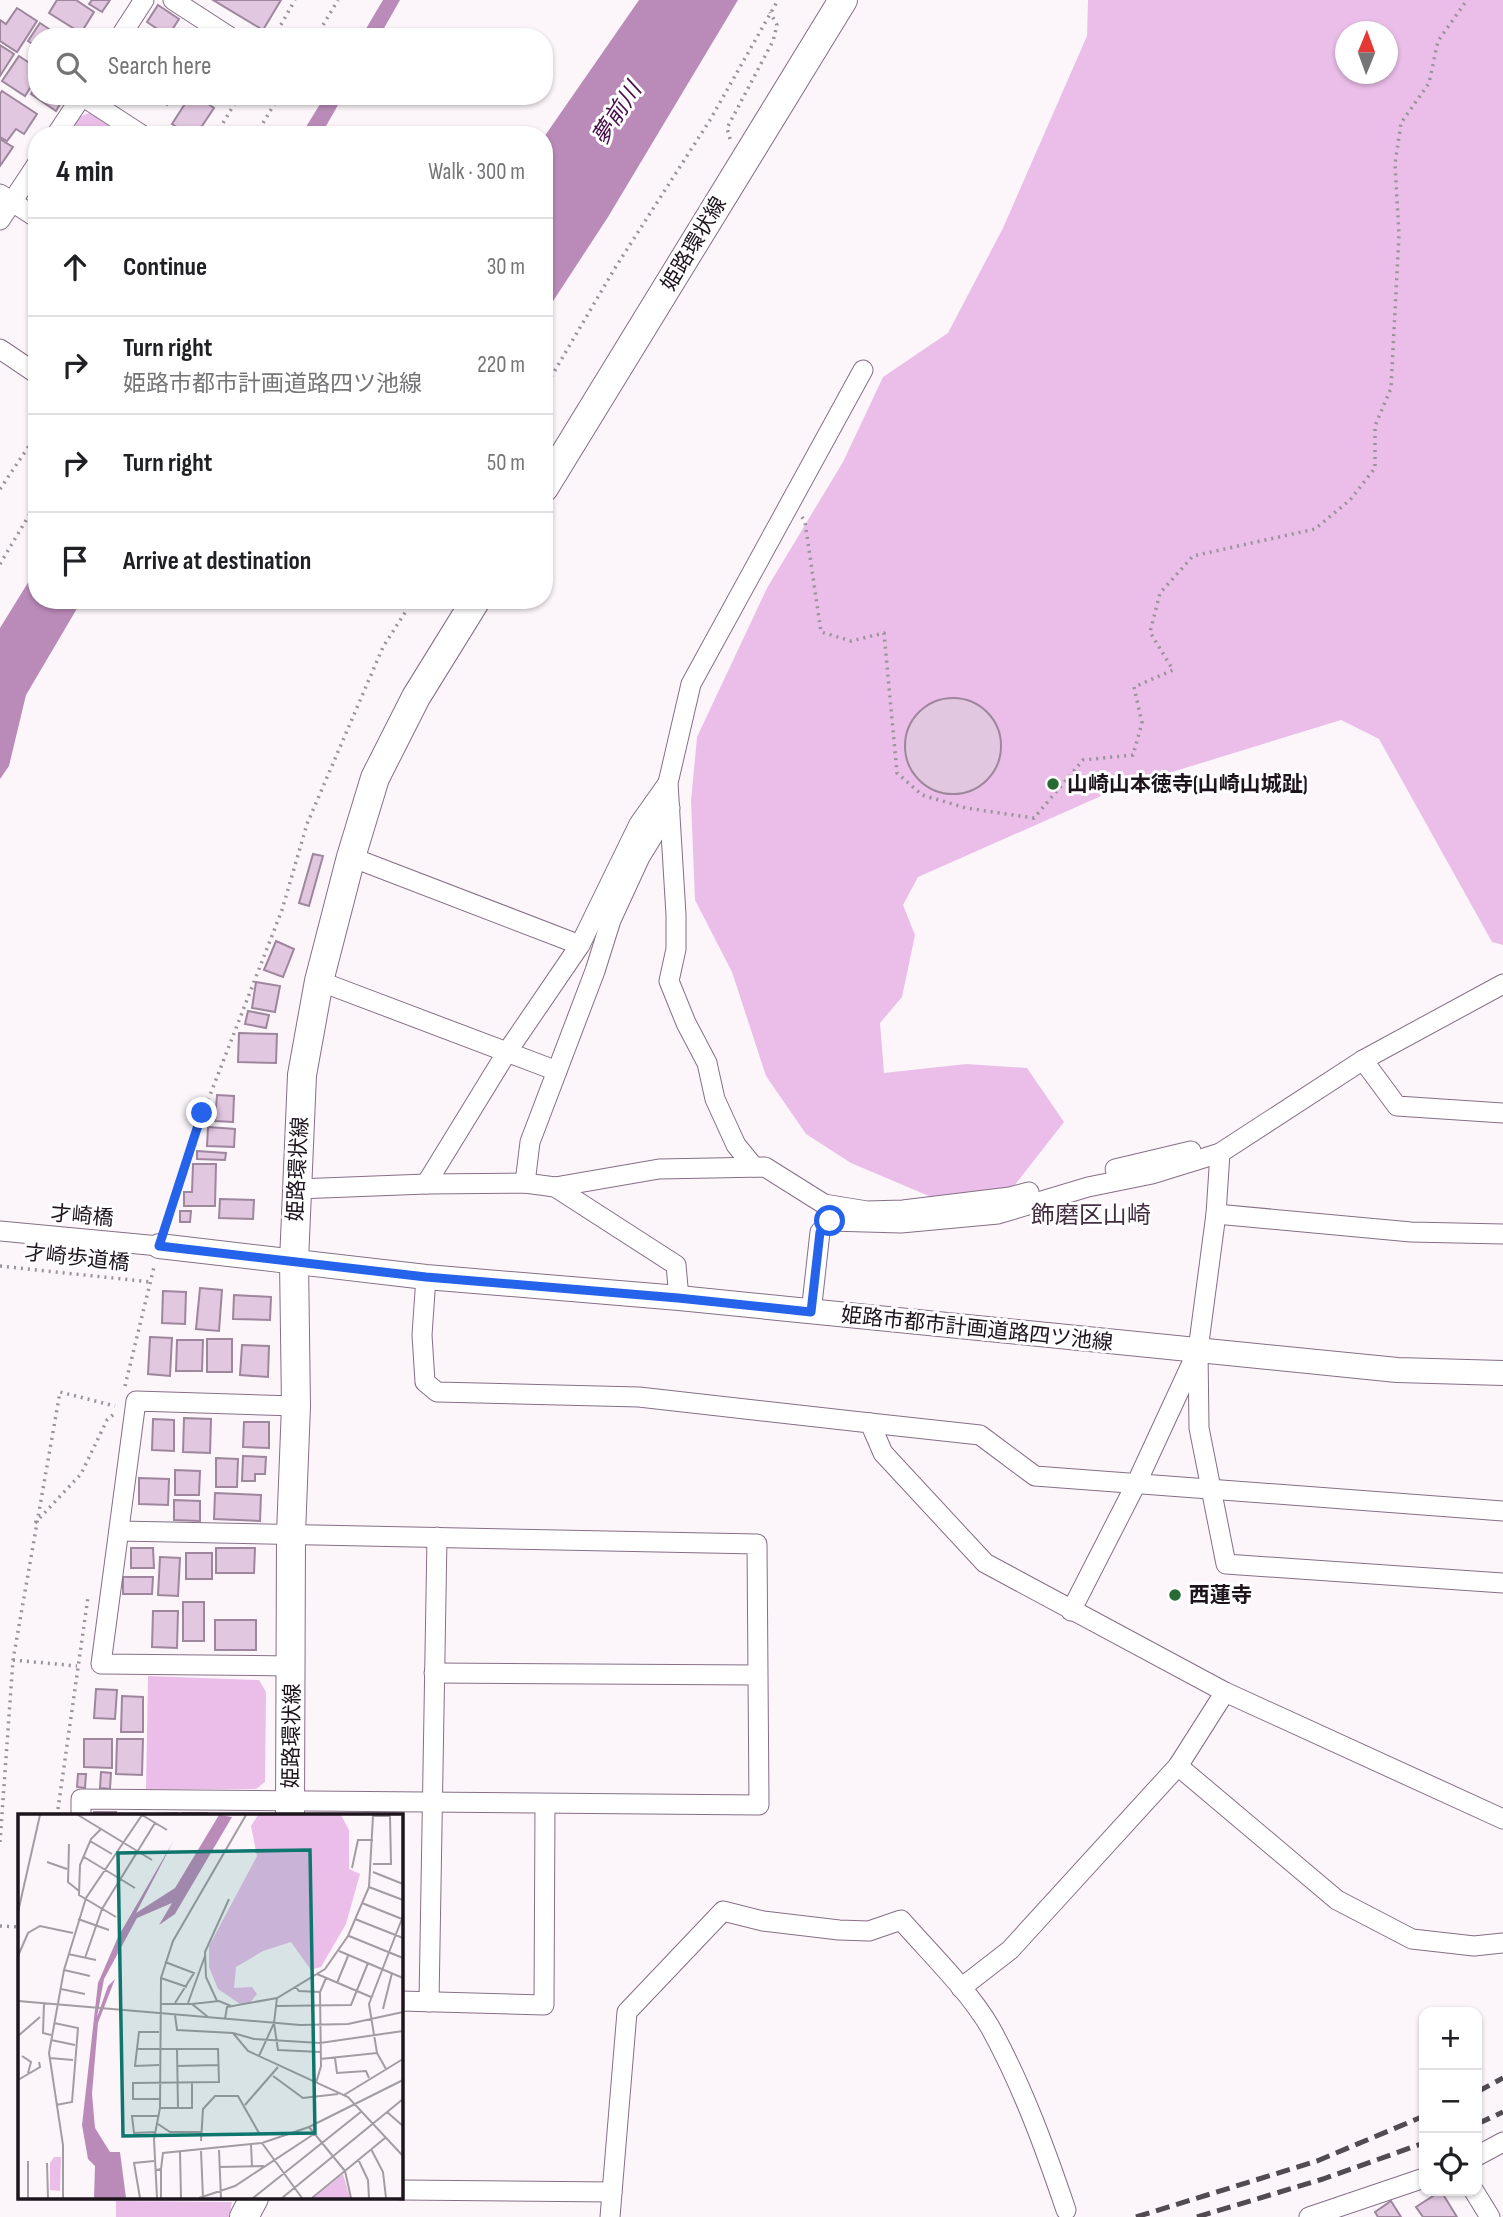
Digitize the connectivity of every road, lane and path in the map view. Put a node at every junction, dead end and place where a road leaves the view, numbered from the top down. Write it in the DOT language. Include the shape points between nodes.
graph roads {
  1 [pos="144,0"];
  2 [pos="173,0"];
  3 [pos="295,0"];
  4 [pos="338,0"];
  5 [pos="778,0"];
  6 [pos="844,0"];
  7 [pos="1467,0"];
  8 [pos="770,12"];
  9 [pos="126,28"];
  10 [pos="216,28"];
  11 [pos="279,28"];
  12 [pos="321,28"];
  13 [pos="76,105"];
  14 [pos="96,105"];
  15 [pos="234,105"];
  16 [pos="274,105"];
  17 [pos="62,126"];
  18 [pos="128,126"];
  19 [pos="221,126"];
  20 [pos="261,126"];
  21 [pos="738,173"];
  22 [pos="28,174"];
  23 [pos="6,198"];
  24 [pos="28,212"];
  25 [pos="0,219"];
  26 [pos="0,349"];
  27 [pos="28,368"];
  28 [pos="863,370"];
  29 [pos="553,374"];
  30 [pos="28,447"];
  31 [pos="553,473"];
  32 [pos="0,489"];
  33 [pos="790,499"];
  34 [pos="28,517"];
  35 [pos="0,564"];
  36 [pos="407,609"];
  37 [pos="470,609"];
  38 [pos="668,783"];
  39 [pos="670,808"];
  40 [pos="351,857"];
  41 [pos="604,916"];
  42 [pos="580,944"];
  43 [pos="319,981"];
  44 [pos="1503,984"];
  45 [pos="507,1052"];
  46 [pos="1363,1060"];
  47 [pos="557,1071"];
  48 [pos="1503,1114"];
  49 [pos="1220,1153"];
  50 [pos="754,1167"];
  51 [pos="525,1183"];
  52 [pos="426,1184"];
  53 [pos="555,1187"];
  54 [pos="297,1189"];
  55 [pos="1216,1214"];
  56 [pos="0,1231"];
  57 [pos="1503,1234"];
  58 [pos="159,1246"];
  59 [pos="294,1261"];
  60 [pos="0,1266"];
  61 [pos="426,1277"];
  62 [pos="150,1282"];
  63 [pos="678,1298"];
  64 [pos="811,1312"];
  65 [pos="1198,1350"];
  66 [pos="1503,1373"];
  67 [pos="123,1396"];
  68 [pos="296,1406"];
  69 [pos="120,1408"];
  70 [pos="118,1420"];
  71 [pos="870,1423"];
  72 [pos="1137,1482"];
  73 [pos="1211,1491"];
  74 [pos="1503,1511"];
  75 [pos="35,1523"];
  76 [pos="119,1531"];
  77 [pos="291,1534"];
  78 [pos="437,1537"];
  79 [pos="1503,1583"];
  80 [pos="90,1586"];
  81 [pos="1071,1611"];
  82 [pos="13,1660"];
  83 [pos="78,1666"];
  84 [pos="292,1666"];
  85 [pos="435,1672"];
  86 [pos="757,1675"];
  87 [pos="1225,1692"];
  88 [pos="1178,1766"];
  89 [pos="432,1803"];
  90 [pos="545,1805"];
  91 [pos="291,1808"];
  92 [pos="57,1814"];
  93 [pos="81,1814"];
  94 [pos="1503,1819"];
  95 [pos="0,1842"];
  96 [pos="0,1926"];
  97 [pos="18,1927"];
  98 [pos="1503,1943"];
  99 [pos="961,1989"];
  100 [pos="402,2001"];
  101 [pos="429,2002"];
  102 [pos="1503,2143"];
  103 [pos="1482,2154"];
  104 [pos="1419,2180"];
  105 [pos="402,2190"];
  106 [pos="612,2192"];
  107 [pos="1477,2196"];
  108 [pos="253,2200"];
  109 [pos="1066,2210"];
  110 [pos="244,2217"];
  111 [pos="610,2217"];
  112 [pos="1309,2217"];
  113 [pos="1490,2217"];
  1 -- 9 [label="street"];
  2 -- 10 [label="street"];
  3 -- 11 [label="path"];
  4 -- 12 [label="path"];
  5 -- 8 [label="path"];
  6 -- 21 [label="main road, 姫路環状線"];
  7 -- 33 [label="path" via="1438,41 1429,83 1401,123 1395,164 1399,235 1391,388 1376,426 1375,468 1350,500 1315,528 1193,556 1160,593 1150,632 1173,670 1134,687 1142,723 1133,755 1083,760 1034,818 966,808 922,795 897,774 884,633 851,641 821,632 806,522"];
  8 -- 21 [label="path" via="778,25 773,41 727,128"];
  8 -- 29 [label="path" via="710,120"];
  13 -- 17 [label="street"];
  14 -- 18 [label="street"];
  15 -- 19 [label="path"];
  16 -- 20 [label="path"];
  21 -- 31 [label="main road, 姫路環状線"];
  22 -- 23 [label="street"];
  23 -- 24 [label="street"];
  23 -- 25 [label="street"];
  26 -- 27 [label="street"];
  28 -- 33 [label="street"];
  30 -- 32 [label="path"];
  33 -- 38 [label="street" via="691,684"];
  34 -- 35 [label="path"];
  36 -- 58 [label="path" via="383,647 307,824 282,910 202,1113"];
  37 -- 40 [label="main road, 姫路環状線" via="416,698 375,778"];
  38 -- 39 [label="street"];
  38 -- 41 [label="street" via="639,824"];
  39 -- 41 [label="street"];
  39 -- 50 [label="street" via="676,948 669,981 708,1063 720,1111 736,1145"];
  40 -- 42 [label="street"];
  40 -- 43 [label="main road, 姫路環状線"];
  41 -- 42 [label="street"];
  41 -- 47 [label="street" via="595,971"];
  42 -- 45 [label="street"];
  43 -- 45 [label="street"];
  43 -- 54 [label="main road, 姫路環状線" via="302,1075"];
  44 -- 46 [label="street"];
  45 -- 47 [label="street"];
  45 -- 52 [label="street"];
  46 -- 48 [label="street" via="1397,1106"];
  46 -- 49 [label="street"];
  47 -- 51 [label="street" via="530,1142"];
  49 -- 50 [label="street" via="1186,1150 1010,1197 903,1210 867,1211 824,1204 765,1167"];
  49 -- 55 [label="street"];
  49 -- 64 [label="street" via="998,1214 901,1223 830,1221 820,1232"];
  50 -- 53 [label="street" via="659,1169"];
  51 -- 52 [label="street"];
  51 -- 53 [label="street"];
  52 -- 54 [label="street"];
  53 -- 63 [label="street" via="676,1265"];
  54 -- 59 [label="main road, 姫路環状線"];
  55 -- 57 [label="street" via="1411,1232"];
  55 -- 65 [label="street"];
  56 -- 58 [label="street, 才崎橋"];
  58 -- 59 [label="street, 姫路市都市計画道路四ツ池線"];
  58 -- 62 [label="path"];
  59 -- 61 [label="street, 姫路市都市計画道路四ツ池線"];
  59 -- 68 [label="main road, 姫路環状線"];
  60 -- 62 [label="path, 才崎歩道橋"];
  61 -- 63 [label="street, 姫路市都市計画道路四ツ池線"];
  61 -- 71 [label="street" via="425,1382 438,1392 639,1397"];
  62 -- 67 [label="path"];
  63 -- 64 [label="street, 姫路市都市計画道路四ツ池線"];
  64 -- 65 [label="street, 姫路市都市計画道路四ツ池線"];
  65 -- 66 [label="street, 姫路市都市計画道路四ツ池線" via="1397,1370"];
  65 -- 72 [label="street"];
  65 -- 73 [label="street" via="1199,1428"];
  68 -- 76 [label="street" via="136,1401"];
  68 -- 77 [label="main road, 姫路環状線"];
  69 -- 70 [label="path"];
  69 -- 75 [label="path" via="107,1420 81,1474"];
  69 -- 75 [label="path" via="60,1392"];
  71 -- 72 [label="street" via="980,1434 1035,1476"];
  71 -- 81 [label="street" via="883,1452 985,1563"];
  72 -- 73 [label="street"];
  72 -- 81 [label="street"];
  73 -- 74 [label="street"];
  73 -- 79 [label="street" via="1226,1564"];
  75 -- 82 [label="path"];
  76 -- 77 [label="street"];
  76 -- 84 [label="street" via="101,1664"];
  77 -- 78 [label="street"];
  77 -- 84 [label="main road, 姫路環状線"];
  78 -- 85 [label="street"];
  78 -- 86 [label="street" via="757,1544"];
  80 -- 83 [label="path"];
  81 -- 87 [label="street"];
  82 -- 83 [label="path"];
  82 -- 95 [label="path"];
  83 -- 92 [label="path"];
  84 -- 91 [label="main road, 姫路環状線"];
  85 -- 86 [label="street"];
  85 -- 89 [label="street"];
  86 -- 90 [label="street" via="759,1805"];
  87 -- 88 [label="street"];
  87 -- 94 [label="street"];
  88 -- 98 [label="street" via="1337,1900 1412,1940 1474,1946"];
  88 -- 99 [label="street" via="1010,1950"];
  89 -- 90 [label="street"];
  89 -- 91 [label="street"];
  89 -- 101 [label="street"];
  90 -- 101 [label="street" via="544,2005"];
  91 -- 93 [label="street" via="81,1799"];
  96 -- 97 [label="path"];
  99 -- 106 [label="street" via="901,1920 869,1931 839,1930 723,1911 627,2012"];
  99 -- 109 [label="street" via="989,2026 1042,2139"];
  100 -- 101 [label="street"];
  102 -- 103 [label="street"];
  104 -- 112 [label="street"];
  105 -- 106 [label="street"];
  106 -- 111 [label="street"];
  107 -- 113 [label="street"];
  108 -- 110 [label="main road"];
}
